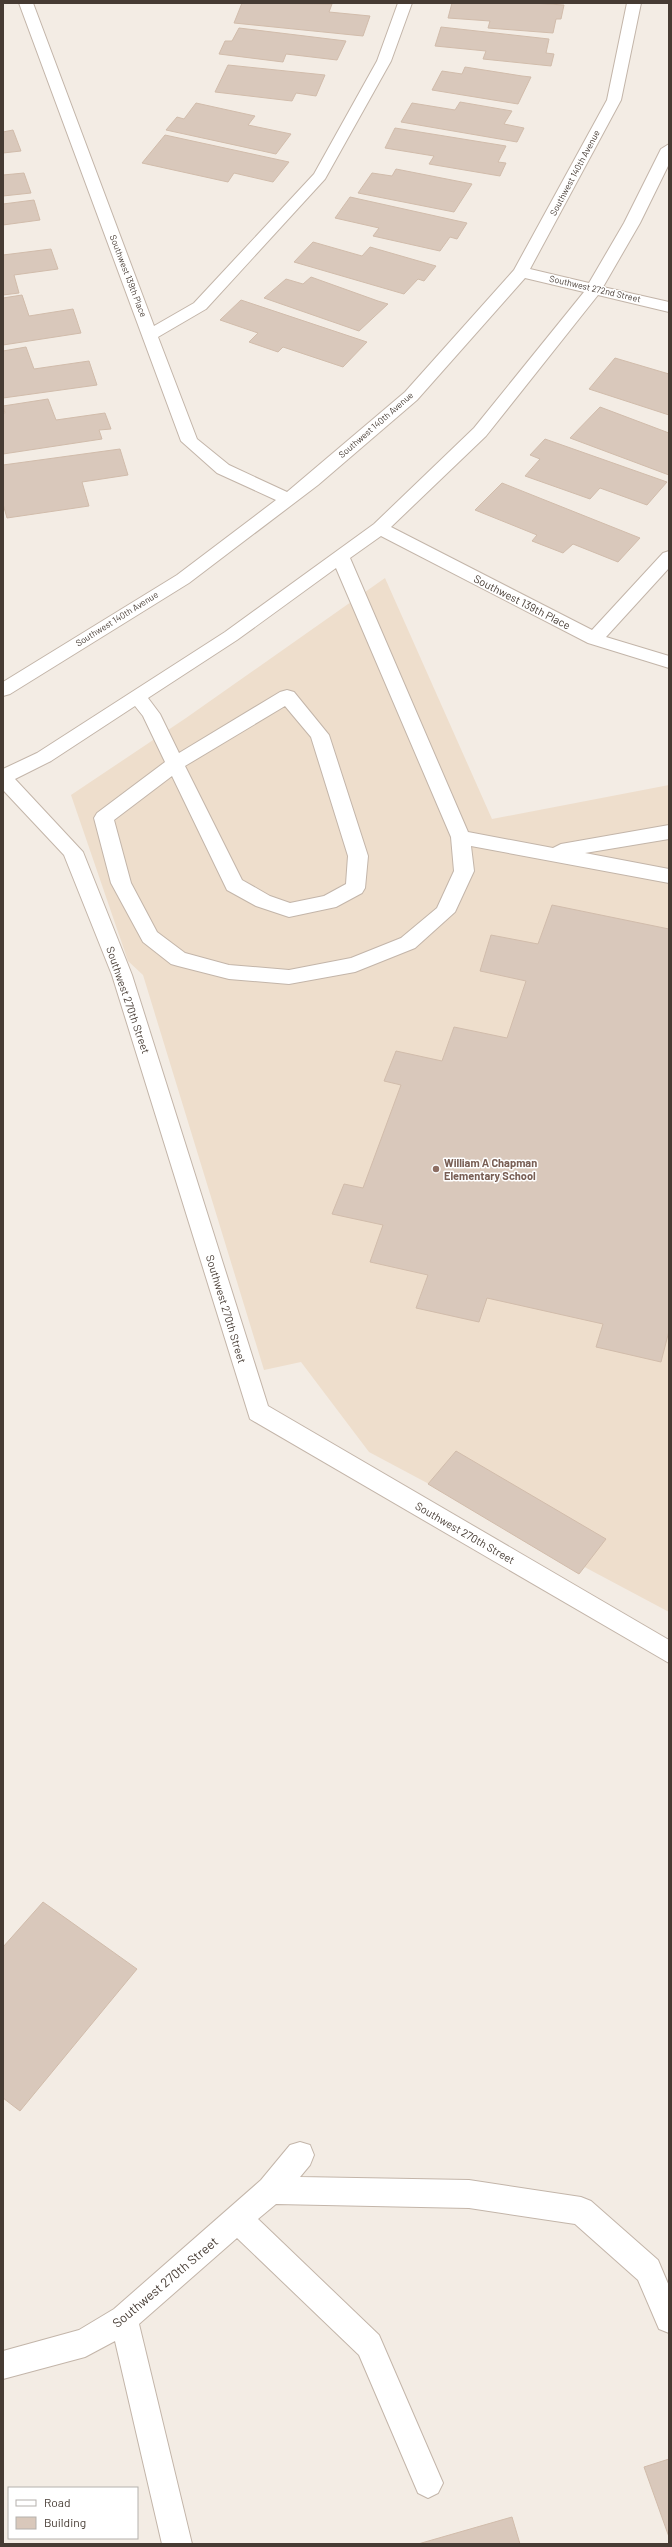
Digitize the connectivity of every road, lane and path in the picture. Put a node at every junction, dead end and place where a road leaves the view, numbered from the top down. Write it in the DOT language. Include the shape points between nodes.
graph roads {
  1 [pos="26,3"];
  2 [pos="405,3"];
  3 [pos="634,3"];
  4 [pos="669,148"];
  5 [pos="521,272"];
  6 [pos="594,289"];
  7 [pos="669,307"];
  8 [pos="150,334"];
  9 [pos="288,499"];
  10 [pos="380,528"];
  11 [pos="669,557"];
  12 [pos="341,558"];
  13 [pos="594,639"];
  14 [pos="669,662"];
  15 [pos="3,690"];
  16 [pos="137,696"];
  17 [pos="175,764"];
  18 [pos="3,777"];
  19 [pos="669,832"];
  20 [pos="461,837"];
  21 [pos="548,853"];
  22 [pos="669,876"];
  23 [pos="669,1652"];
  24 [pos="300,2155"];
  25 [pos="271,2190"];
  26 [pos="239,2220"];
  27 [pos="124,2319"];
  28 [pos="669,2319"];
  29 [pos="3,2365"];
  30 [pos="428,2483"];
  31 [pos="177,2544"];
  1 -- 8 [label="street, Southwest 139th Place"];
  2 -- 8 [label="street" via="384,61 320,176 200,306"];
  3 -- 5 [label="street, Southwest 140th Avenue" via="614,100"];
  4 -- 6 [label="street" via="632,223"];
  5 -- 6 [label="street, Southwest 272nd Street"];
  5 -- 9 [label="street, Southwest 140th Avenue" via="411,396"];
  6 -- 7 [label="street, Southwest 272nd Street"];
  6 -- 10 [label="street" via="480,432"];
  8 -- 9 [label="street, Southwest 139th Place" via="190,441 223,469"];
  9 -- 15 [label="street, Southwest 140th Avenue" via="183,579"];
  10 -- 12 [label="street"];
  10 -- 13 [label="street, Southwest 139th Place"];
  11 -- 13 [label="street"];
  12 -- 16 [label="street" via="231,636"];
  12 -- 20 [label="street"];
  13 -- 14 [label="street, Southwest 139th Place"];
  16 -- 17 [label="street" via="151,714"];
  16 -- 18 [label="street" via="44,757"];
  17 -- 17 [label="street" via="234,885 263,901 289,910 329,902 355,888 358,856 320,735 287,696"];
  17 -- 20 [label="street" via="104,818 121,883 150,938 178,959 229,972 289,977 355,965 401,945 445,912 464,871"];
  18 -- 23 [label="street, Southwest 270th Street" via="73,852 76,859 122,975 258,1412"];
  19 -- 21 [label="street"];
  20 -- 21 [label="street"];
  21 -- 22 [label="street"];
  24 -- 25 [label="street, Southwest 270th Street"];
  25 -- 26 [label="street, Southwest 270th Street"];
  25 -- 28 [label="street" via="469,2194 580,2211 648,2270"];
  26 -- 27 [label="street, Southwest 270th Street"];
  26 -- 30 [label="street" via="369,2345"];
  27 -- 29 [label="street, Southwest 270th Street" via="86,2343"];
  27 -- 31 [label="street"];
}
